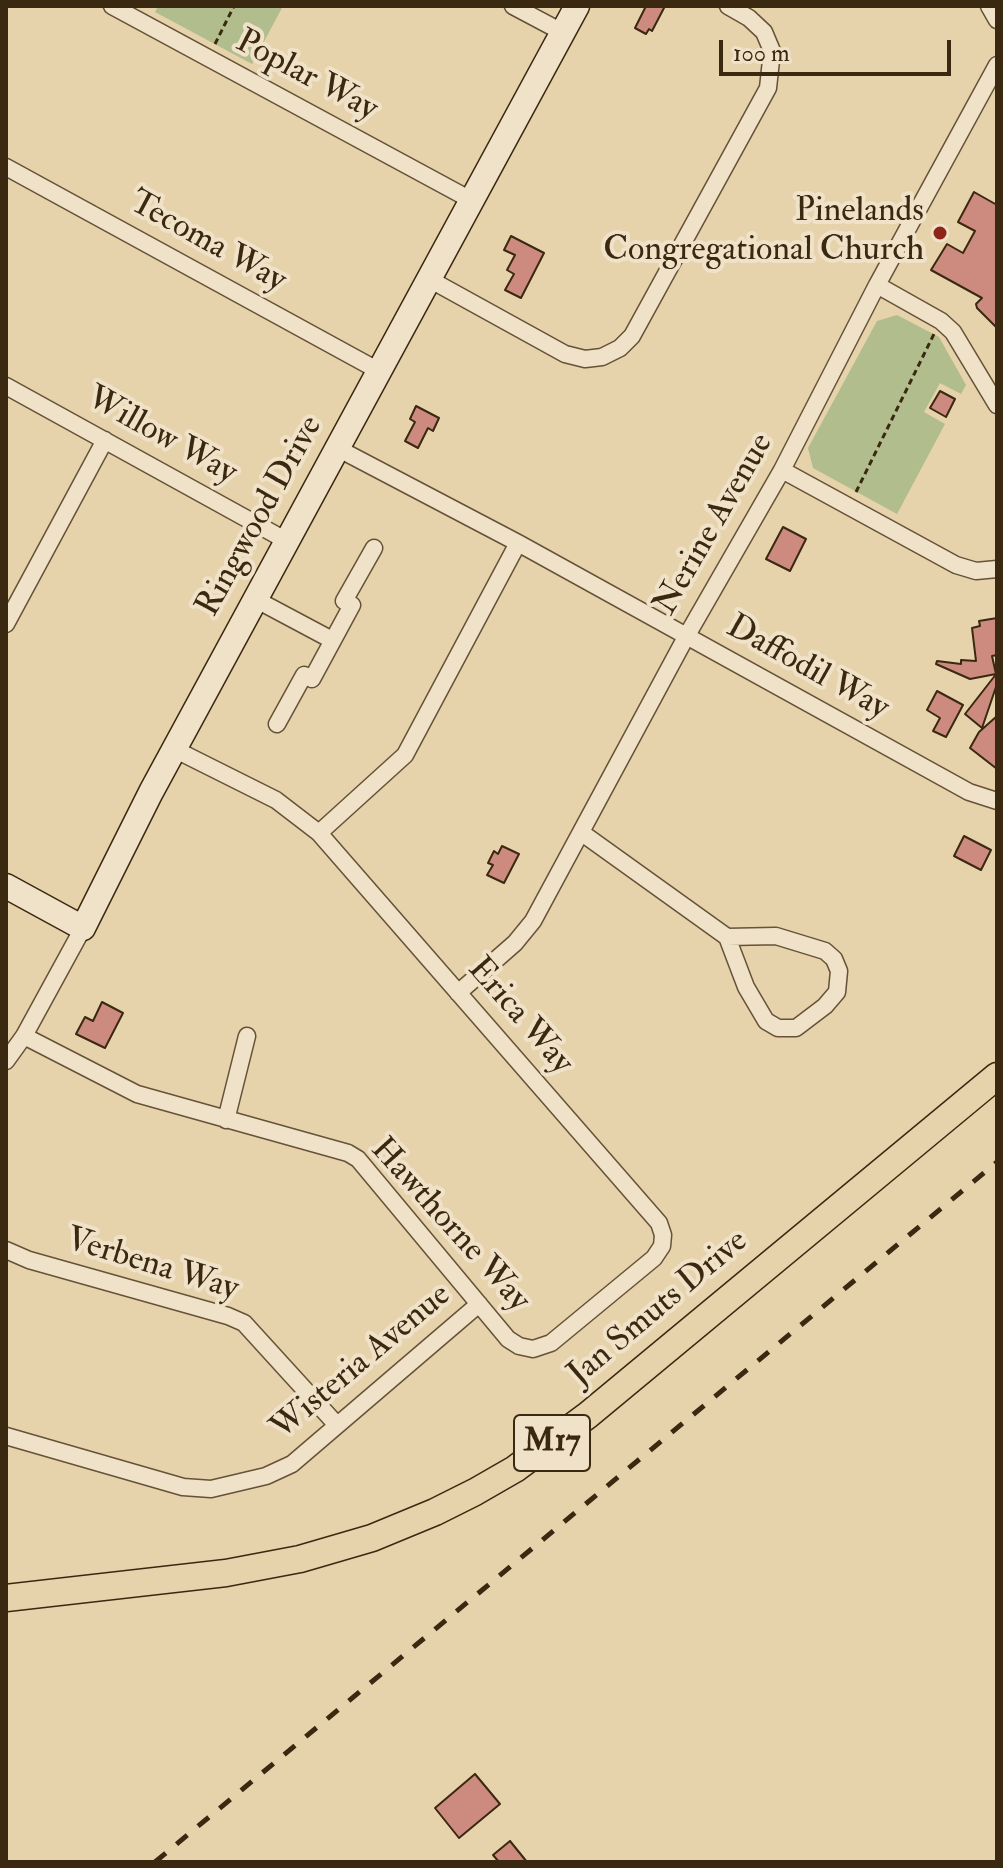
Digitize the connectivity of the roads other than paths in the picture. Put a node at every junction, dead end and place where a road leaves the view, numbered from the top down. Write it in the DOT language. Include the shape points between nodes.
graph roads {
  1 [pos="112,6"];
  2 [pos="513,6"];
  3 [pos="577,6"];
  4 [pos="728,6"];
  5 [pos="989,6"];
  6 [pos="997,20"];
  7 [pos="562,32"];
  8 [pos="997,65"];
  9 [pos="6,167"];
  10 [pos="471,200"];
  11 [pos="429,279"];
  12 [pos="877,285"];
  13 [pos="379,371"];
  14 [pos="6,386"];
  15 [pos="997,405"];
  16 [pos="105,440"];
  17 [pos="337,448"];
  18 [pos="782,470"];
  19 [pos="287,541"];
  20 [pos="518,543"];
  21 [pos="374,548"];
  22 [pos="997,569"];
  23 [pos="255,599"];
  24 [pos="6,624"];
  25 [pos="686,637"];
  26 [pos="332,640"];
  27 [pos="277,724"];
  28 [pos="174,749"];
  29 [pos="997,801"];
  30 [pos="319,833"];
  31 [pos="582,833"];
  32 [pos="6,886"];
  33 [pos="83,928"];
  34 [pos="727,937"];
  35 [pos="458,993"];
  36 [pos="24,1036"];
  37 [pos="247,1036"];
  38 [pos="6,1061"];
  39 [pos="997,1076"];
  40 [pos="226,1120"];
  41 [pos="6,1250"];
  42 [pos="479,1304"];
  43 [pos="533,1349"];
  44 [pos="336,1424"];
  45 [pos="6,1436"];
  46 [pos="6,1598"];
  1 -- 10 [label="street, Poplar Way"];
  2 -- 7 [label="street"];
  3 -- 7 [label="street, Ringwood Drive"];
  4 -- 11 [label="street" via="764,32 772,51 768,88 632,336 620,348 585,359 565,354"];
  5 -- 6 [label="street"];
  7 -- 10 [label="street, Ringwood Drive"];
  8 -- 12 [label="street, Nerine Avenue"];
  9 -- 13 [label="street, Tecoma Way"];
  10 -- 11 [label="street, Ringwood Drive"];
  11 -- 13 [label="street, Ringwood Drive"];
  12 -- 15 [label="street" via="941,321 961,343"];
  12 -- 18 [label="street, Nerine Avenue"];
  13 -- 17 [label="street, Ringwood Drive"];
  14 -- 16 [label="street, Willow Way"];
  16 -- 19 [label="street, Willow Way"];
  16 -- 24 [label="street"];
  17 -- 19 [label="street, Ringwood Drive"];
  17 -- 20 [label="street, Daffodil Way"];
  18 -- 22 [label="street" via="956,565 976,571"];
  18 -- 25 [label="street, Nerine Avenue"];
  19 -- 23 [label="street, Ringwood Drive"];
  20 -- 25 [label="street, Daffodil Way"];
  20 -- 30 [label="street" via="405,755"];
  21 -- 26 [label="street" via="344,601 352,605"];
  23 -- 26 [label="street"];
  23 -- 28 [label="street, Ringwood Drive"];
  25 -- 29 [label="street, Daffodil Way" via="969,792"];
  25 -- 31 [label="street, Nerine Avenue"];
  26 -- 27 [label="street" via="312,679 304,675"];
  28 -- 30 [label="street, Erica Way" via="276,800"];
  28 -- 33 [label="street, Ringwood Drive"];
  30 -- 35 [label="street, Erica Way"];
  31 -- 34 [label="street"];
  31 -- 35 [label="street, Nerine Avenue" via="525,933"];
  32 -- 33 [label="street"];
  33 -- 36 [label="street, Ringwood Drive"];
  34 -- 34 [label="street" via="776,936 825,951 839,971 837,992 796,1028 778,1028 756,1008"];
  35 -- 43 [label="street, Erica Way" via="659,1223 663,1235 654,1258 551,1343"];
  36 -- 38 [label="street, Ringwood Drive"];
  36 -- 40 [label="street, Hawthorne Way" via="124,1089"];
  37 -- 40 [label="street"];
  39 -- 46 [label="main road, Jan Smuts Drive / M17" via="588,1415 475,1492 372,1538 300,1559 226,1573"];
  40 -- 42 [label="street, Hawthorne Way" via="358,1159"];
  41 -- 44 [label="street, Verbena Way" via="244,1323"];
  42 -- 43 [label="street, Hawthorne Way" via="508,1339"];
  42 -- 44 [label="street, Wisteria Avenue"];
  44 -- 45 [label="street, Wisteria Avenue" via="292,1464 211,1489 183,1487"];
}
